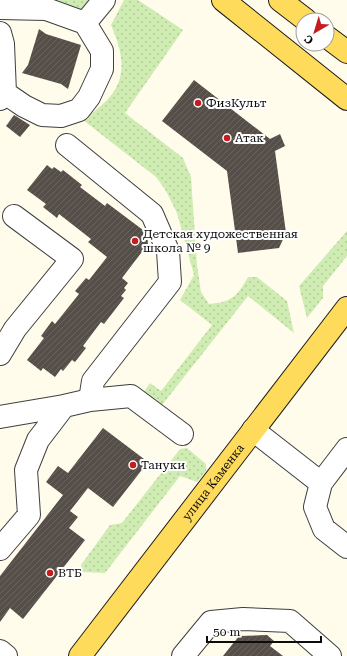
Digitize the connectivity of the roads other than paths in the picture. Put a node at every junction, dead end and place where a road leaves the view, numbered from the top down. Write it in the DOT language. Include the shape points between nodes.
graph roads {
  1 [pos="104,0"];
  2 [pos="223,0"];
  3 [pos="280,0"];
  4 [pos="7,5"];
  5 [pos="296,12"];
  6 [pos="85,23"];
  7 [pos="0,32"];
  8 [pos="335,43"];
  9 [pos="347,52"];
  10 [pos="2,96"];
  11 [pos="347,99"];
  12 [pos="67,144"];
  13 [pos="14,216"];
  14 [pos="347,308"];
  15 [pos="0,354"];
  16 [pos="90,400"];
  17 [pos="64,406"];
  18 [pos="3,410"];
  19 [pos="253,430"];
  20 [pos="182,434"];
  21 [pos="347,449"];
  22 [pos="320,483"];
  23 [pos="347,547"];
  24 [pos="0,549"];
  25 [pos="0,651"];
  26 [pos="6,656"];
  27 [pos="80,656"];
  28 [pos="183,656"];
  29 [pos="330,656"];
  1 -- 6 [label="lane"];
  2 -- 11 [label="main road"];
  3 -- 5 [label="main road"];
  4 -- 6 [label="lane" via="46,9"];
  6 -- 10 [label="lane" via="102,51 102,69 89,98 79,110 61,116 42,115"];
  7 -- 10 [label="lane" via="4,44"];
  8 -- 9 [label="main road"];
  12 -- 16 [label="lane" via="152,214 168,251 170,282 93,381"];
  13 -- 15 [label="lane" via="72,259 15,329"];
  14 -- 19 [label="main road, улица Каменка"];
  16 -- 17 [label="lane"];
  16 -- 20 [label="lane" via="131,396"];
  17 -- 18 [label="lane"];
  17 -- 24 [label="lane" via="38,440 26,470 29,515"];
  19 -- 22 [label="lane"];
  19 -- 27 [label="main road, улица Каменка"];
  21 -- 22 [label="lane"];
  22 -- 23 [label="lane" via="315,507 324,529"];
  25 -- 26 [label="lane"];
  28 -- 29 [label="lane" via="211,622 243,619 290,622"];
}
